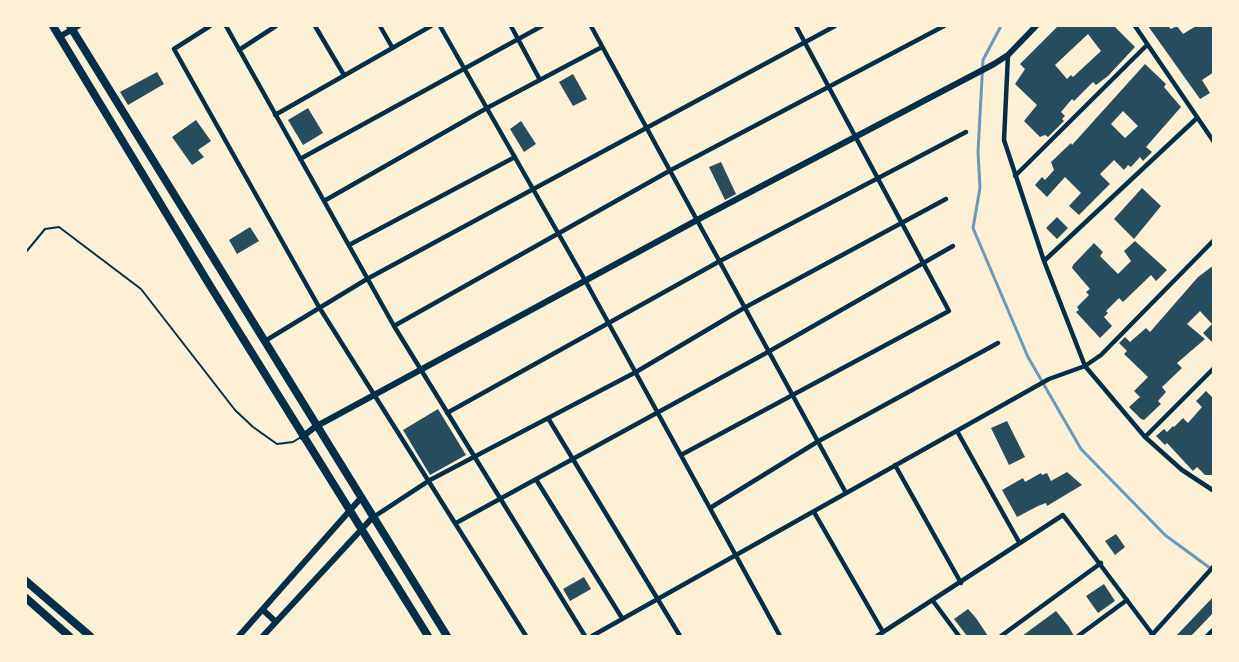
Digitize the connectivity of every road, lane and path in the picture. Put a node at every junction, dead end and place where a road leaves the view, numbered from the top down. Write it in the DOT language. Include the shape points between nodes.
graph roads {
  1 [pos="53,26"];
  2 [pos="210,26"];
  3 [pos="226,26"];
  4 [pos="276,26"];
  5 [pos="315,26"];
  6 [pos="380,26"];
  7 [pos="431,26"];
  8 [pos="440,26"];
  9 [pos="510,26"];
  10 [pos="542,26"];
  11 [pos="591,26"];
  12 [pos="796,26"];
  13 [pos="835,26"];
  14 [pos="944,26"];
  15 [pos="1036,26"];
  16 [pos="1135,26"];
  17 [pos="73,27"];
  18 [pos="59,37"];
  19 [pos="518,39"];
  20 [pos="805,42"];
  21 [pos="1148,45"];
  22 [pos="602,47"];
  23 [pos="392,48"];
  24 [pos="239,50"];
  25 [pos="1008,55"];
  26 [pos="464,69"];
  27 [pos="344,75"];
  28 [pos="540,80"];
  29 [pos="830,88"];
  30 [pos="487,108"];
  31 [pos="275,115"];
  32 [pos="1197,118"];
  33 [pos="648,128"];
  34 [pos="966,132"];
  35 [pos="856,136"];
  36 [pos="1214,142"];
  37 [pos="515,157"];
  38 [pos="300,159"];
  39 [pos="671,170"];
  40 [pos="1015,176"];
  41 [pos="879,178"];
  42 [pos="534,191"];
  43 [pos="946,200"];
  44 [pos="324,201"];
  45 [pos="699,219"];
  46 [pos="903,223"];
  47 [pos="559,235"];
  48 [pos="1214,240"];
  49 [pos="349,245"];
  50 [pos="953,246"];
  51 [pos="26,252"];
  52 [pos="720,261"];
  53 [pos="1044,261"];
  54 [pos="925,262"];
  55 [pos="367,279"];
  56 [pos="586,282"];
  57 [pos="319,307"];
  58 [pos="744,308"];
  59 [pos="608,322"];
  60 [pos="393,326"];
  61 [pos="265,341"];
  62 [pos="998,343"];
  63 [pos="768,352"];
  64 [pos="1085,366"];
  65 [pos="1214,368"];
  66 [pos="422,369"];
  67 [pos="636,372"];
  68 [pos="376,395"];
  69 [pos="792,396"];
  70 [pos="447,413"];
  71 [pos="658,414"];
  72 [pos="548,418"];
  73 [pos="315,427"];
  74 [pos="957,431"];
  75 [pos="302,437"];
  76 [pos="1145,437"];
  77 [pos="817,442"];
  78 [pos="681,455"];
  79 [pos="473,457"];
  80 [pos="573,461"];
  81 [pos="895,465"];
  82 [pos="430,480"];
  83 [pos="537,481"];
  84 [pos="1214,483"];
  85 [pos="1208,489"];
  86 [pos="1214,491"];
  87 [pos="846,494"];
  88 [pos="360,499"];
  89 [pos="500,501"];
  90 [pos="710,508"];
  91 [pos="350,509"];
  92 [pos="814,512"];
  93 [pos="372,518"];
  94 [pos="456,523"];
  95 [pos="361,528"];
  96 [pos="1019,542"];
  97 [pos="735,556"];
  98 [pos="1101,563"];
  99 [pos="1214,566"];
  100 [pos="26,580"];
  101 [pos="961,584"];
  102 [pos="26,598"];
  103 [pos="655,598"];
  104 [pos="1127,600"];
  105 [pos="933,601"];
  106 [pos="262,610"];
  107 [pos="622,618"];
  108 [pos="276,622"];
  109 [pos="1214,629"];
  110 [pos="883,632"];
  111 [pos="69,636"];
  112 [pos="90,636"];
  113 [pos="239,636"];
  114 [pos="263,636"];
  115 [pos="428,636"];
  116 [pos="447,636"];
  117 [pos="526,636"];
  118 [pos="585,636"];
  119 [pos="592,636"];
  120 [pos="680,636"];
  121 [pos="780,636"];
  122 [pos="877,636"];
  123 [pos="959,636"];
  124 [pos="1000,636"];
  125 [pos="1078,636"];
  126 [pos="1152,636"];
  127 [pos="1207,636"];
  1 -- 18 [label="main road"];
  2 -- 57 [label="street" via="174,49"];
  3 -- 24 [label="street"];
  4 -- 24 [label="street"];
  5 -- 27 [label="street"];
  6 -- 23 [label="street"];
  7 -- 23 [label="street"];
  8 -- 26 [label="street"];
  9 -- 19 [label="street"];
  10 -- 19 [label="street"];
  11 -- 22 [label="street"];
  12 -- 20 [label="street"];
  13 -- 20 [label="street"];
  14 -- 29 [label="street"];
  15 -- 25 [label="street"];
  16 -- 21 [label="street"];
  17 -- 18 [label="street"];
  17 -- 61 [label="main road"];
  18 -- 75 [label="main road"];
  19 -- 26 [label="street"];
  19 -- 28 [label="street"];
  20 -- 29 [label="street"];
  20 -- 33 [label="street"];
  21 -- 32 [label="street"];
  21 -- 40 [label="street"];
  22 -- 28 [label="street"];
  22 -- 33 [label="street"];
  23 -- 27 [label="street"];
  24 -- 31 [label="street"];
  25 -- 35 [label="street"];
  25 -- 40 [label="street" via="1004,140"];
  26 -- 30 [label="street"];
  26 -- 38 [label="street"];
  27 -- 31 [label="street"];
  28 -- 30 [label="street"];
  29 -- 35 [label="street"];
  29 -- 39 [label="street"];
  30 -- 37 [label="street"];
  30 -- 44 [label="street"];
  31 -- 38 [label="street"];
  32 -- 36 [label="street"];
  32 -- 53 [label="street"];
  33 -- 39 [label="street"];
  33 -- 42 [label="street"];
  34 -- 41 [label="street"];
  35 -- 41 [label="street"];
  35 -- 45 [label="street"];
  37 -- 42 [label="street"];
  37 -- 49 [label="street"];
  38 -- 44 [label="street"];
  39 -- 45 [label="street"];
  39 -- 47 [label="street"];
  40 -- 53 [label="street"];
  41 -- 46 [label="street"];
  41 -- 52 [label="street"];
  42 -- 47 [label="street"];
  42 -- 55 [label="street"];
  43 -- 46 [label="street"];
  44 -- 49 [label="street"];
  45 -- 52 [label="street"];
  45 -- 56 [label="street"];
  46 -- 54 [label="street"];
  46 -- 58 [label="street"];
  47 -- 56 [label="street"];
  47 -- 60 [label="street"];
  48 -- 64 [label="street" via="1101,355"];
  49 -- 55 [label="street"];
  50 -- 54 [label="street"];
  51 -- 75 [label="lane" via="45,229 59,227 141,290 235,410 259,433 284,445"];
  52 -- 58 [label="street"];
  52 -- 59 [label="street"];
  53 -- 64 [label="street"];
  54 -- 63 [label="street"];
  54 -- 69 [label="street" via="948,313"];
  55 -- 57 [label="street"];
  55 -- 60 [label="street"];
  56 -- 59 [label="street"];
  56 -- 66 [label="street"];
  57 -- 61 [label="street"];
  57 -- 68 [label="street"];
  58 -- 63 [label="street"];
  58 -- 67 [label="street"];
  59 -- 67 [label="street"];
  59 -- 70 [label="street"];
  60 -- 66 [label="street"];
  61 -- 73 [label="main road"];
  62 -- 77 [label="street"];
  63 -- 69 [label="street"];
  63 -- 71 [label="street"];
  64 -- 74 [label="street" via="1049,379"];
  64 -- 76 [label="street"];
  65 -- 76 [label="street"];
  66 -- 68 [label="street"];
  66 -- 70 [label="street"];
  67 -- 71 [label="street"];
  67 -- 72 [label="street"];
  68 -- 73 [label="street"];
  68 -- 82 [label="street"];
  69 -- 77 [label="street"];
  69 -- 78 [label="street"];
  70 -- 79 [label="street"];
  71 -- 78 [label="street"];
  71 -- 80 [label="street"];
  72 -- 79 [label="street"];
  72 -- 80 [label="street"];
  73 -- 75 [label="street"];
  73 -- 88 [label="main road"];
  74 -- 81 [label="street"];
  74 -- 96 [label="street"];
  75 -- 91 [label="main road"];
  76 -- 85 [label="street"];
  77 -- 87 [label="street"];
  77 -- 90 [label="street"];
  78 -- 90 [label="street"];
  79 -- 82 [label="street"];
  79 -- 89 [label="street"];
  80 -- 83 [label="street"];
  80 -- 103 [label="street"];
  81 -- 87 [label="street"];
  81 -- 101 [label="street"];
  82 -- 93 [label="street"];
  82 -- 94 [label="street"];
  83 -- 89 [label="street"];
  83 -- 107 [label="street"];
  84 -- 85 [label="street"];
  85 -- 86 [label="street"];
  87 -- 92 [label="street"];
  88 -- 91 [label="street"];
  88 -- 93 [label="main road"];
  89 -- 94 [label="street"];
  89 -- 118 [label="street"];
  90 -- 97 [label="street"];
  91 -- 95 [label="main road"];
  91 -- 106 [label="street"];
  92 -- 97 [label="street"];
  92 -- 110 [label="street"];
  93 -- 95 [label="street"];
  93 -- 116 [label="main road"];
  94 -- 117 [label="street"];
  95 -- 108 [label="street"];
  95 -- 115 [label="main road"];
  96 -- 98 [label="street" via="1063,515"];
  96 -- 101 [label="street"];
  97 -- 103 [label="street"];
  97 -- 121 [label="street"];
  98 -- 104 [label="street"];
  98 -- 124 [label="street"];
  99 -- 126 [label="street"];
  100 -- 112 [label="main road"];
  101 -- 105 [label="street"];
  102 -- 111 [label="main road"];
  103 -- 107 [label="street"];
  103 -- 120 [label="street"];
  104 -- 125 [label="street"];
  104 -- 126 [label="street"];
  105 -- 110 [label="street"];
  105 -- 123 [label="street"];
  106 -- 108 [label="street"];
  106 -- 113 [label="street"];
  107 -- 119 [label="street"];
  108 -- 114 [label="street"];
  109 -- 127 [label="street"];
  110 -- 122 [label="street"];
}
